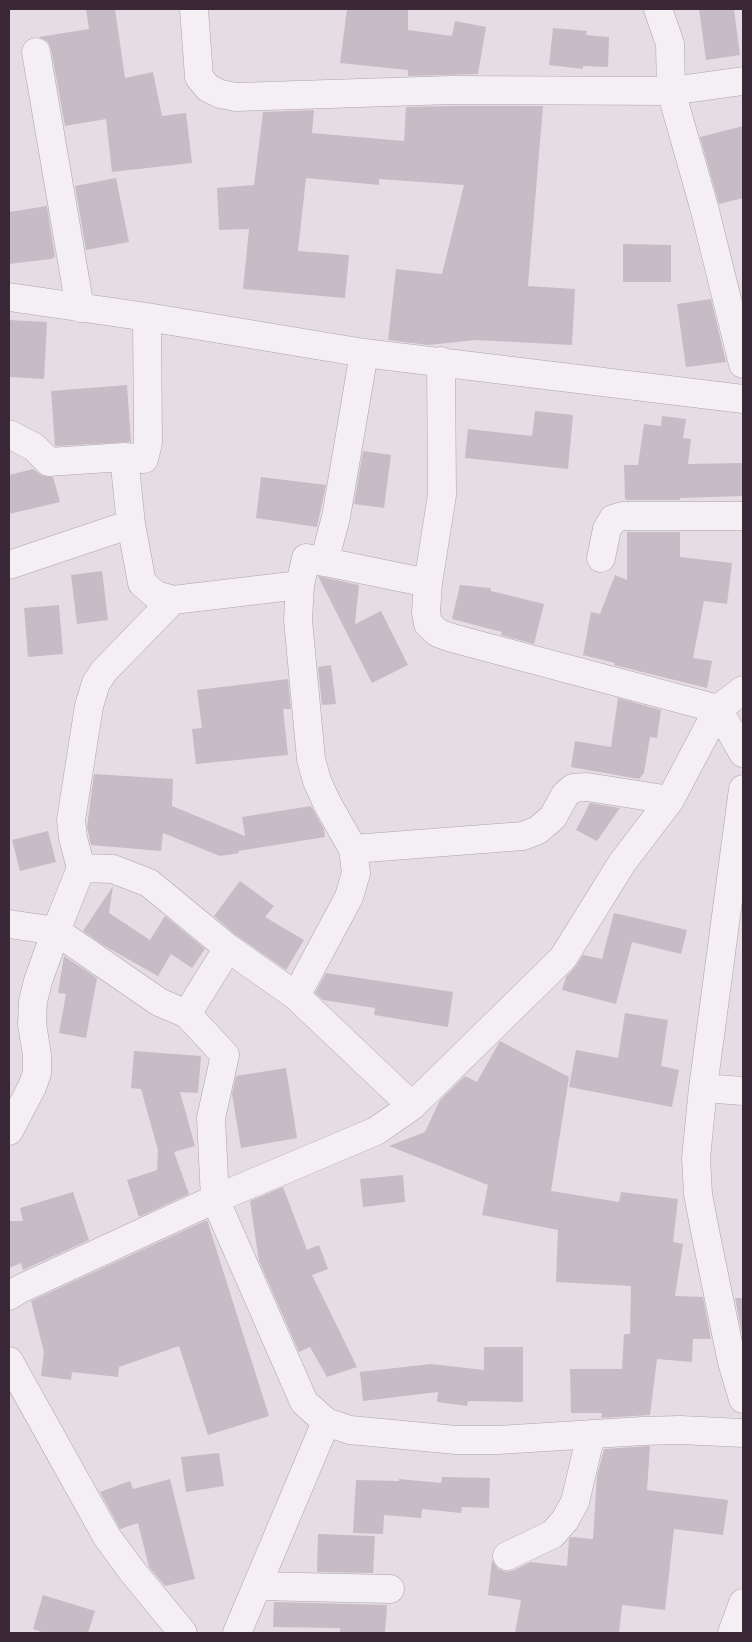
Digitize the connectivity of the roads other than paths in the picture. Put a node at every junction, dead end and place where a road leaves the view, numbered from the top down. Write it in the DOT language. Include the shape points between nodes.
graph roads {
  1 [pos="194,9"];
  2 [pos="658,9"];
  3 [pos="36,52"];
  4 [pos="743,81"];
  5 [pos="671,91"];
  6 [pos="9,297"];
  7 [pos="80,308"];
  8 [pos="147,317"];
  9 [pos="364,353"];
  10 [pos="441,361"];
  11 [pos="743,364"];
  12 [pos="743,399"];
  13 [pos="9,434"];
  14 [pos="124,458"];
  15 [pos="743,516"];
  16 [pos="130,524"];
  17 [pos="601,558"];
  18 [pos="324,562"];
  19 [pos="9,565"];
  20 [pos="428,583"];
  21 [pos="300,585"];
  22 [pos="173,600"];
  23 [pos="743,690"];
  24 [pos="718,709"];
  25 [pos="743,753"];
  26 [pos="743,789"];
  27 [pos="670,800"];
  28 [pos="353,849"];
  29 [pos="81,868"];
  30 [pos="9,924"];
  31 [pos="56,931"];
  32 [pos="228,948"];
  33 [pos="296,996"];
  34 [pos="187,1014"];
  35 [pos="704,1088"];
  36 [pos="743,1091"];
  37 [pos="412,1106"];
  38 [pos="9,1131"];
  39 [pos="215,1199"];
  40 [pos="9,1296"];
  41 [pos="9,1361"];
  42 [pos="737,1362"];
  43 [pos="743,1398"];
  44 [pos="326,1422"];
  45 [pos="743,1433"];
  46 [pos="591,1434"];
  47 [pos="507,1556"];
  48 [pos="257,1586"];
  49 [pos="390,1589"];
  50 [pos="743,1603"];
  51 [pos="183,1633"];
  52 [pos="237,1633"];
  53 [pos="732,1633"];
  1 -- 5 [label="street" via="199,77 208,88 236,97 452,90"];
  2 -- 5 [label="street" via="670,44"];
  3 -- 7 [label="street"];
  4 -- 5 [label="street"];
  5 -- 11 [label="street"];
  6 -- 7 [label="street"];
  7 -- 8 [label="street"];
  8 -- 9 [label="street"];
  8 -- 14 [label="street" via="148,443 144,459"];
  9 -- 10 [label="street"];
  9 -- 18 [label="street" via="336,517"];
  10 -- 12 [label="street"];
  10 -- 20 [label="street" via="442,495"];
  13 -- 14 [label="street" via="34,447 49,462"];
  14 -- 16 [label="street"];
  15 -- 17 [label="street" via="623,516 613,519 610,524"];
  16 -- 19 [label="street"];
  16 -- 22 [label="street" via="142,584 156,595"];
  18 -- 20 [label="street"];
  18 -- 21 [label="street" via="306,558"];
  20 -- 24 [label="street" via="428,624 438,633"];
  21 -- 22 [label="street"];
  21 -- 28 [label="street" via="298,620 311,759 320,788"];
  22 -- 29 [label="street" via="104,671 96,684 89,706 71,820"];
  23 -- 24 [label="street"];
  24 -- 25 [label="street"];
  24 -- 27 [label="street"];
  26 -- 35 [label="street"];
  27 -- 28 [label="street" via="587,787 574,788 565,795 553,817 538,830 523,836"];
  27 -- 37 [label="street" via="622,863 563,958"];
  28 -- 33 [label="street" via="356,873 349,897"];
  29 -- 31 [label="street"];
  29 -- 32 [label="street" via="113,869 149,883"];
  30 -- 31 [label="street"];
  31 -- 34 [label="street" via="159,1002"];
  31 -- 38 [label="street" via="33,1002 37,1073"];
  32 -- 33 [label="street"];
  32 -- 34 [label="street"];
  33 -- 37 [label="street"];
  34 -- 39 [label="street" via="225,1055 211,1118"];
  35 -- 36 [label="street"];
  35 -- 42 [label="street" via="696,1158 698,1194"];
  37 -- 39 [label="street" via="376,1131"];
  39 -- 40 [label="street"];
  39 -- 44 [label="street" via="304,1402"];
  41 -- 51 [label="street" via="107,1537"];
  42 -- 43 [label="street"];
  44 -- 46 [label="street" via="350,1430 456,1440"];
  44 -- 48 [label="street"];
  45 -- 46 [label="street" via="661,1431"];
  46 -- 47 [label="street" via="575,1502 565,1520 553,1534"];
  48 -- 49 [label="street"];
  48 -- 52 [label="street"];
  50 -- 53 [label="street"];
}
